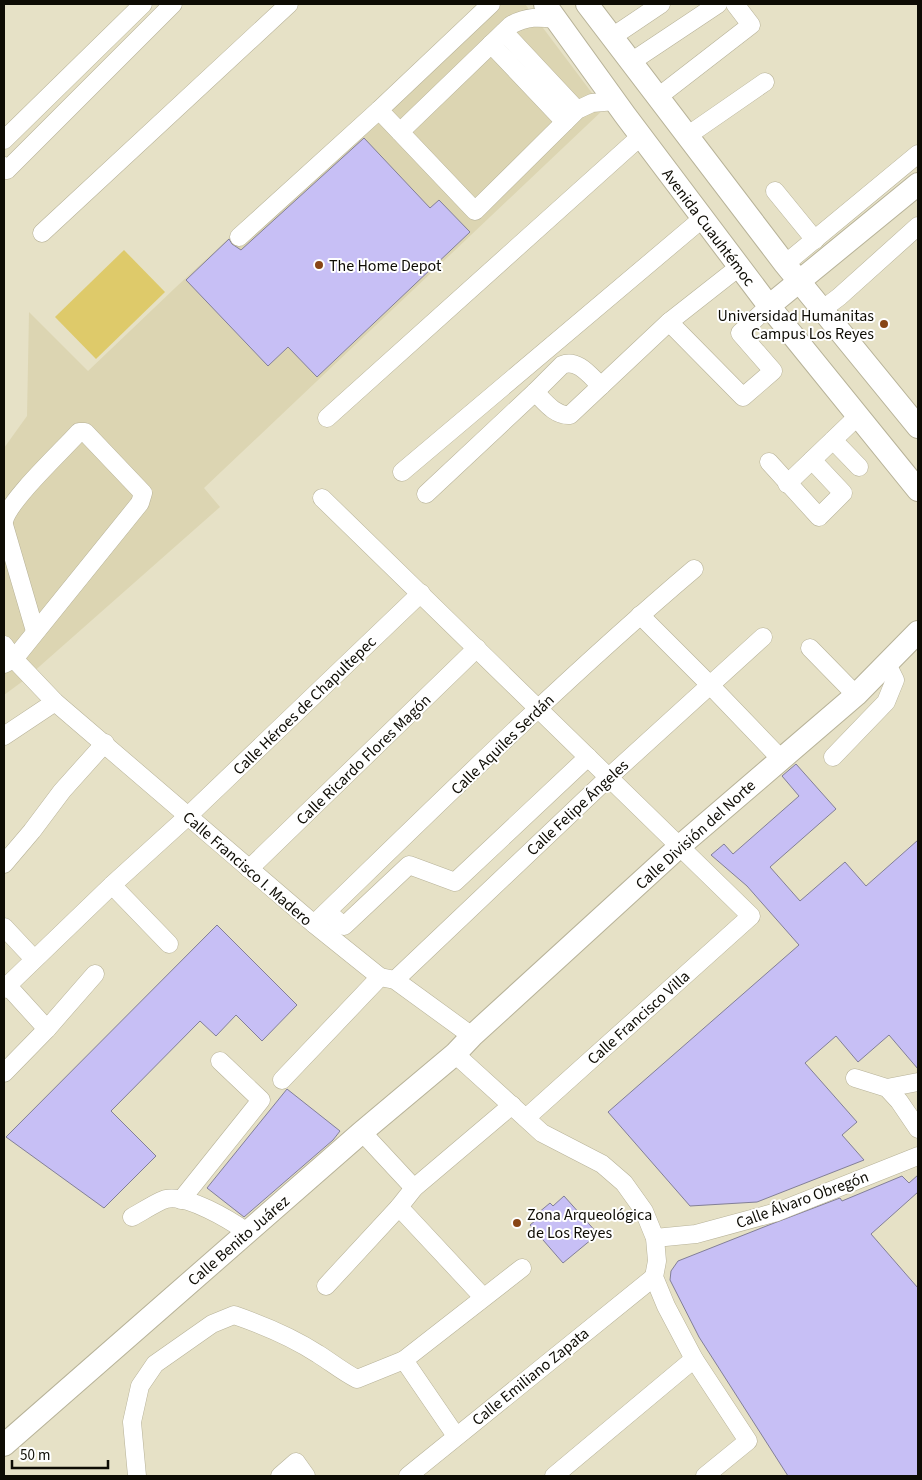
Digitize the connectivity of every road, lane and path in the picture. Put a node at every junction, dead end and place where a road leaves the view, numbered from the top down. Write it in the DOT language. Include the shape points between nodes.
graph roads {
  1 [pos="143,4"];
  2 [pos="173,4"];
  3 [pos="289,4"];
  4 [pos="491,4"];
  5 [pos="586,4"];
  6 [pos="718,4"];
  7 [pos="735,4"];
  8 [pos="653,6"];
  9 [pos="551,11"];
  10 [pos="504,32"];
  11 [pos="612,37"];
  12 [pos="491,44"];
  13 [pos="631,62"];
  14 [pos="70,75"];
  15 [pos="765,82"];
  16 [pos="86,91"];
  17 [pos="658,97"];
  18 [pos="615,101"];
  19 [pos="379,110"];
  20 [pos="571,116"];
  21 [pos="400,132"];
  22 [pos="641,136"];
  23 [pos="687,136"];
  24 [pos="4,140"];
  25 [pos="918,154"];
  26 [pos="4,166"];
  27 [pos="898,171"];
  28 [pos="915,187"];
  29 [pos="775,191"];
  30 [pos="703,218"];
  31 [pos="918,226"];
  32 [pos="42,233"];
  33 [pos="239,237"];
  34 [pos="815,240"];
  35 [pos="785,264"];
  36 [pos="739,267"];
  37 [pos="800,282"];
  38 [pos="769,306"];
  39 [pos="822,309"];
  40 [pos="669,322"];
  41 [pos="601,386"];
  42 [pos="535,392"];
  43 [pos="858,416"];
  44 [pos="327,418"];
  45 [pos="918,427"];
  46 [pos="833,440"];
  47 [pos="812,460"];
  48 [pos="769,462"];
  49 [pos="859,466"];
  50 [pos="402,472"];
  51 [pos="787,484"];
  52 [pos="918,490"];
  53 [pos="426,494"];
  54 [pos="322,498"];
  55 [pos="4,518"];
  56 [pos="694,568"];
  57 [pos="421,593"];
  58 [pos="640,615"];
  59 [pos="35,631"];
  60 [pos="763,636"];
  61 [pos="916,640"];
  62 [pos="4,645"];
  63 [pos="477,648"];
  64 [pos="810,648"];
  65 [pos="9,662"];
  66 [pos="886,665"];
  67 [pos="710,684"];
  68 [pos="856,695"];
  69 [pos="55,702"];
  70 [pos="539,708"];
  71 [pos="4,736"];
  72 [pos="105,743"];
  73 [pos="588,756"];
  74 [pos="833,757"];
  75 [pos="780,759"];
  76 [pos="609,777"];
  77 [pos="188,816"];
  78 [pos="680,846"];
  79 [pos="4,864"];
  80 [pos="249,869"];
  81 [pos="112,885"];
  82 [pos="326,912"];
  83 [pos="314,924"];
  84 [pos="4,928"];
  85 [pos="169,944"];
  86 [pos="34,959"];
  87 [pos="95,974"];
  88 [pos="387,979"];
  89 [pos="6,987"];
  90 [pos="46,1029"];
  91 [pos="472,1036"];
  92 [pos="455,1054"];
  93 [pos="220,1061"];
  94 [pos="4,1073"];
  95 [pos="855,1078"];
  96 [pos="282,1080"];
  97 [pos="918,1082"];
  98 [pos="886,1088"];
  99 [pos="512,1105"];
  100 [pos="526,1118"];
  101 [pos="918,1129"];
  102 [pos="362,1132"];
  103 [pos="918,1156"];
  104 [pos="414,1188"];
  105 [pos="181,1200"];
  106 [pos="399,1207"];
  107 [pos="132,1217"];
  108 [pos="247,1232"];
  109 [pos="655,1238"];
  110 [pos="522,1268"];
  111 [pos="654,1277"];
  112 [pos="326,1286"];
  113 [pos="483,1297"];
  114 [pos="694,1359"];
  115 [pos="404,1360"];
  116 [pos="456,1436"];
  117 [pos="4,1445"];
  118 [pos="137,1476"];
  119 [pos="280,1476"];
  120 [pos="306,1476"];
  121 [pos="408,1476"];
  122 [pos="554,1476"];
  123 [pos="705,1476"];
  1 -- 14 [label="street"];
  2 -- 16 [label="street"];
  3 -- 32 [label="street"];
  4 -- 19 [label="street"];
  5 -- 11 [label="main road"];
  6 -- 13 [label="street"];
  7 -- 17 [label="street" via="751,25"];
  8 -- 11 [label="street"];
  9 -- 10 [label="street" via="521,19"];
  9 -- 18 [label="main road, Avenida Cuauhtémoc"];
  10 -- 12 [label="street"];
  10 -- 20 [label="street"];
  11 -- 13 [label="main road"];
  12 -- 20 [label="street"];
  12 -- 21 [label="street"];
  13 -- 17 [label="main road"];
  14 -- 16 [label="street"];
  14 -- 24 [label="street"];
  15 -- 23 [label="street"];
  16 -- 26 [label="street" via="7,170"];
  17 -- 23 [label="main road"];
  18 -- 20 [label="street" via="592,103"];
  18 -- 22 [label="main road, Avenida Cuauhtémoc"];
  19 -- 21 [label="street"];
  19 -- 33 [label="street"];
  20 -- 21 [label="street" via="475,210"];
  22 -- 30 [label="main road, Avenida Cuauhtémoc"];
  22 -- 44 [label="street"];
  23 -- 35 [label="main road"];
  25 -- 27 [label="street"];
  27 -- 28 [label="street"];
  27 -- 34 [label="street"];
  28 -- 37 [label="main road"];
  29 -- 34 [label="street"];
  30 -- 36 [label="main road, Avenida Cuauhtémoc"];
  30 -- 50 [label="street"];
  31 -- 39 [label="street"];
  34 -- 35 [label="street"];
  35 -- 37 [label="main road"];
  36 -- 38 [label="main road, Avenida Cuauhtémoc"];
  36 -- 40 [label="street"];
  37 -- 38 [label="main road"];
  37 -- 39 [label="main road"];
  38 -- 40 [label="street" via="740,333 773,371 743,397"];
  38 -- 43 [label="main road, Avenida Cuauhtémoc"];
  39 -- 45 [label="main road"];
  40 -- 41 [label="street"];
  41 -- 42 [label="street" via="579,365 568,363"];
  41 -- 42 [label="street" via="570,416 554,411"];
  42 -- 53 [label="street"];
  43 -- 46 [label="street"];
  43 -- 52 [label="main road, Avenida Cuauhtémoc"];
  46 -- 47 [label="street"];
  46 -- 49 [label="street"];
  47 -- 51 [label="street"];
  47 -- 51 [label="street" via="843,493 819,517"];
  48 -- 51 [label="street"];
  54 -- 57 [label="street"];
  55 -- 59 [label="street"];
  55 -- 59 [label="street" via="79,432 85,432 142,492 140,503"];
  56 -- 58 [label="street, Calle Aquiles Serdán"];
  57 -- 63 [label="street"];
  57 -- 77 [label="street, Calle Héroes de Chapultepec"];
  58 -- 67 [label="street"];
  58 -- 70 [label="street, Calle Aquiles Serdán"];
  59 -- 65 [label="street"];
  60 -- 67 [label="street, Calle Felipe Ángeles"];
  61 -- 66 [label="main road, Calle División del Norte"];
  62 -- 65 [label="street, Calle Francisco I. Madero"];
  63 -- 70 [label="street"];
  63 -- 80 [label="street, Calle Ricardo Flores Magón"];
  64 -- 68 [label="street"];
  65 -- 69 [label="street, Calle Francisco I. Madero" via="38,682"];
  66 -- 68 [label="main road, Calle División del Norte"];
  66 -- 74 [label="street" via="895,680 886,702"];
  67 -- 75 [label="street"];
  67 -- 76 [label="street, Calle Felipe Ángeles"];
  68 -- 75 [label="main road, Calle División del Norte"];
  69 -- 71 [label="street"];
  69 -- 72 [label="street, Calle Francisco I. Madero"];
  70 -- 73 [label="street"];
  70 -- 82 [label="street, Calle Aquiles Serdán"];
  72 -- 77 [label="street, Calle Francisco I. Madero"];
  72 -- 79 [label="street" via="62,790"];
  73 -- 76 [label="street"];
  73 -- 82 [label="street" via="455,882 409,865 344,926"];
  75 -- 78 [label="main road, Calle División del Norte"];
  76 -- 78 [label="street"];
  76 -- 88 [label="street, Calle Felipe Ángeles"];
  77 -- 80 [label="street, Calle Francisco I. Madero"];
  77 -- 81 [label="street, Calle Héroes de Chapultepec"];
  78 -- 91 [label="main road, Calle División del Norte"];
  78 -- 100 [label="street, Calle Francisco Villa" via="751,916"];
  80 -- 83 [label="street, Calle Francisco I. Madero"];
  81 -- 85 [label="street"];
  81 -- 86 [label="street, Calle Héroes de Chapultepec"];
  82 -- 83 [label="street, Calle Aquiles Serdán"];
  83 -- 88 [label="street, Calle Francisco I. Madero"];
  84 -- 86 [label="street"];
  86 -- 89 [label="street, Calle Héroes de Chapultepec"];
  87 -- 90 [label="street"];
  88 -- 91 [label="street, Calle Francisco I. Madero"];
  88 -- 96 [label="street, Calle Felipe Ángeles"];
  89 -- 90 [label="street"];
  90 -- 94 [label="street"];
  91 -- 92 [label="main road, Calle Benito Juárez"];
  92 -- 99 [label="street"];
  92 -- 102 [label="main road, Calle Benito Juárez"];
  93 -- 105 [label="street" via="261,1100"];
  95 -- 98 [label="street"];
  97 -- 98 [label="street"];
  98 -- 101 [label="street"];
  99 -- 100 [label="street"];
  99 -- 104 [label="street"];
  100 -- 109 [label="street" via="542,1133 602,1164 624,1183 644,1211"];
  102 -- 104 [label="street"];
  102 -- 108 [label="main road, Calle Benito Juárez"];
  103 -- 109 [label="street, Calle Álvaro Obregón" via="777,1212 696,1234"];
  104 -- 106 [label="street"];
  105 -- 107 [label="street" via="166,1199"];
  105 -- 108 [label="street" via="200,1206"];
  106 -- 112 [label="street"];
  106 -- 113 [label="street"];
  108 -- 117 [label="main road, Calle Benito Juárez"];
  109 -- 111 [label="street" via="657,1261"];
  110 -- 113 [label="street"];
  111 -- 114 [label="street"];
  111 -- 116 [label="street, Calle Emiliano Zapata"];
  113 -- 115 [label="street"];
  114 -- 122 [label="street"];
  114 -- 123 [label="street" via="748,1441"];
  115 -- 116 [label="street"];
  115 -- 118 [label="street" via="357,1379 268,1326 234,1315 212,1324 154,1364 140,1386 132,1422"];
  116 -- 121 [label="street, Calle Emiliano Zapata"];
  119 -- 120 [label="street" via="296,1462"];
}
